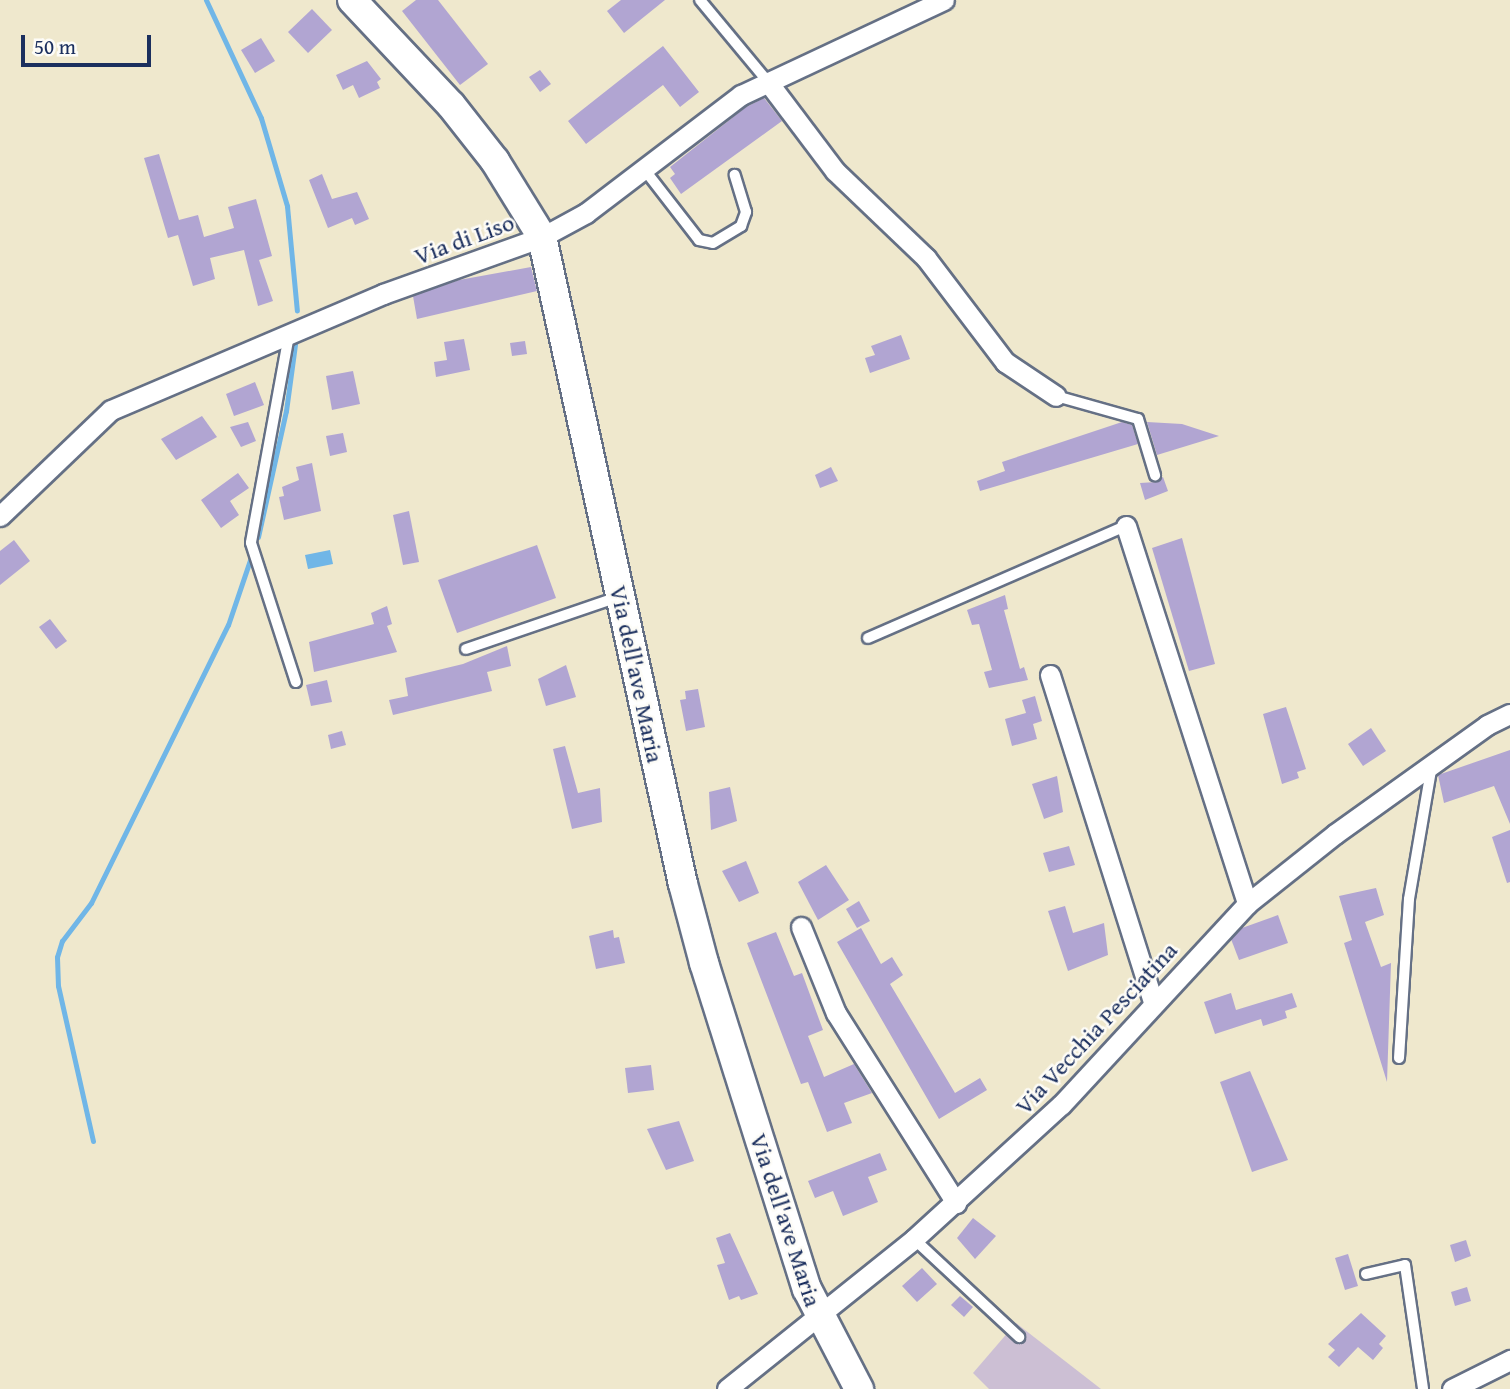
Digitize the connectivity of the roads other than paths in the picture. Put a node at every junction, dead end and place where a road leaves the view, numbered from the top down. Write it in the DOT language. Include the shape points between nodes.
graph roads {
  1 [pos="352,0"];
  2 [pos="699,0"];
  3 [pos="944,0"];
  4 [pos="768,82"];
  5 [pos="644,169"];
  6 [pos="735,175"];
  7 [pos="542,237"];
  8 [pos="289,334"];
  9 [pos="1056,396"];
  10 [pos="1155,475"];
  11 [pos="0,516"];
  12 [pos="1126,526"];
  13 [pos="620,597"];
  14 [pos="868,638"];
  15 [pos="466,649"];
  16 [pos="1050,675"];
  17 [pos="296,682"];
  18 [pos="1510,714"];
  19 [pos="1432,765"];
  20 [pos="1247,904"];
  21 [pos="801,928"];
  22 [pos="1153,1001"];
  23 [pos="1399,1058"];
  24 [pos="956,1203"];
  25 [pos="914,1239"];
  26 [pos="1366,1274"];
  27 [pos="817,1316"];
  28 [pos="1019,1337"];
  29 [pos="1510,1360"];
  30 [pos="1474,1384"];
  31 [pos="727,1389"];
  32 [pos="859,1389"];
  33 [pos="1423,1389"];
  34 [pos="1452,1389"];
  1 -- 7 [label="street, Via dell'ave Maria" via="451,105 495,161"];
  2 -- 4 [label="lane"];
  3 -- 4 [label="street, Via di Liso"];
  4 -- 5 [label="street, Via di Liso" via="741,94"];
  4 -- 9 [label="street" via="835,171 926,258 1005,362"];
  5 -- 6 [label="lane" via="699,240 713,243 741,226 746,212"];
  5 -- 7 [label="street, Via di Liso" via="586,213"];
  7 -- 8 [label="street, Via di Liso" via="383,294"];
  7 -- 13 [label="street, Via dell'ave Maria"];
  8 -- 11 [label="street, Via di Liso" via="111,410"];
  8 -- 17 [label="lane" via="251,543"];
  9 -- 10 [label="lane" via="1138,419"];
  12 -- 14 [label="lane"];
  12 -- 20 [label="street"];
  13 -- 15 [label="lane"];
  13 -- 27 [label="street, Via dell'ave Maria" via="704,963"];
  16 -- 22 [label="street"];
  18 -- 19 [label="street, Via Vecchia Pesciatina"];
  19 -- 20 [label="street, Via Vecchia Pesciatina"];
  19 -- 23 [label="lane" via="1409,900"];
  20 -- 22 [label="street, Via Vecchia Pesciatina"];
  21 -- 24 [label="street" via="836,1013"];
  22 -- 24 [label="street, Via Vecchia Pesciatina" via="1061,1105"];
  24 -- 25 [label="street, Via Vecchia Pesciatina"];
  25 -- 27 [label="street, Via Vecchia Pesciatina"];
  25 -- 28 [label="lane"];
  26 -- 33 [label="lane" via="1405,1265"];
  27 -- 31 [label="street, Via Vecchia Pesciatina" via="767,1362"];
  27 -- 32 [label="street, Via dell'ave Maria"];
  29 -- 30 [label="street"];
  30 -- 34 [label="street"];
}
